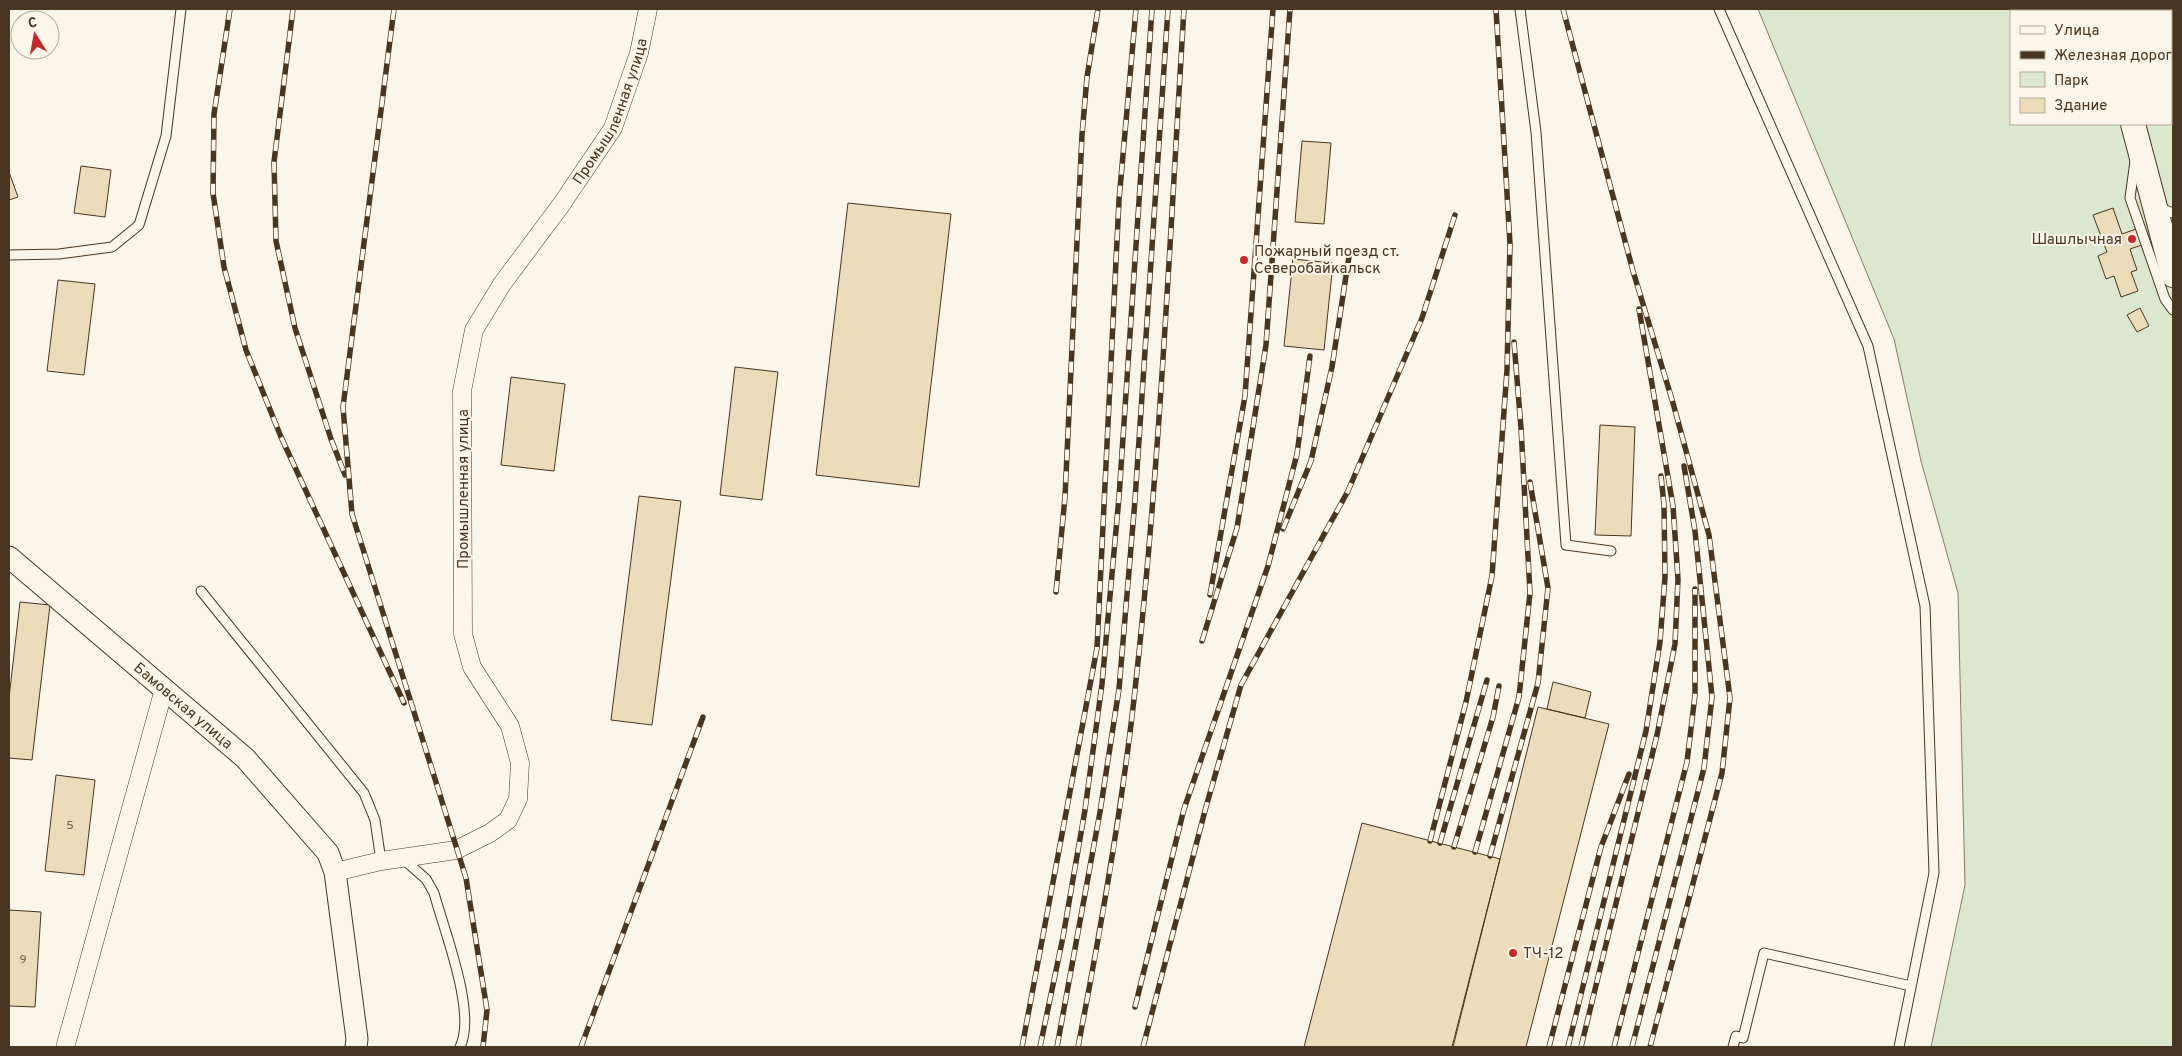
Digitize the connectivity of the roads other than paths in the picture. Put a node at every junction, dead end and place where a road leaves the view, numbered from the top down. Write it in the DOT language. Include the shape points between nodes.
graph roads {
  1 [pos="181,9"];
  2 [pos="648,9"];
  3 [pos="1520,9"];
  4 [pos="1718,9"];
  5 [pos="2136,133"];
  6 [pos="2164,210"];
  7 [pos="9,254"];
  8 [pos="2173,275"];
  9 [pos="2173,310"];
  10 [pos="1610,551"];
  11 [pos="9,557"];
  12 [pos="201,591"];
  13 [pos="164,689"];
  14 [pos="402,858"];
  15 [pos="381,860"];
  16 [pos="335,872"];
  17 [pos="1911,986"];
  18 [pos="66,1044"];
  19 [pos="356,1047"];
  20 [pos="460,1047"];
  21 [pos="1733,1047"];
  22 [pos="1899,1047"];
  1 -- 7 [label="lane" via="166,136 139,225 112,247 59,254"];
  2 -- 14 [label="street, Промышленная улица" via="639,53 613,128 502,284 474,330 462,391 463,634 472,667 510,726 520,764 518,799 508,820 482,837 456,850"];
  3 -- 10 [label="lane" via="1536,132 1566,545"];
  4 -- 17 [label="lane" via="1868,346 1925,606 1934,873"];
  5 -- 6 [label="main road"];
  5 -- 9 [label="lane" via="2130,198 2165,299"];
  6 -- 8 [label="main road"];
  11 -- 13 [label="street, Бамовская улица"];
  12 -- 15 [label="lane" via="364,794 374,820"];
  13 -- 16 [label="street, Бамовская улица" via="246,758 328,853"];
  13 -- 18 [label="street"];
  14 -- 15 [label="street, Промышленная улица"];
  14 -- 20 [label="lane" via="426,879 434,893 465,1003"];
  15 -- 16 [label="street, Промышленная улица"];
  16 -- 19 [label="street, Бамовская улица"];
  17 -- 21 [label="lane" via="1764,953 1743,1038 1736,1036"];
  17 -- 22 [label="lane"];
}
